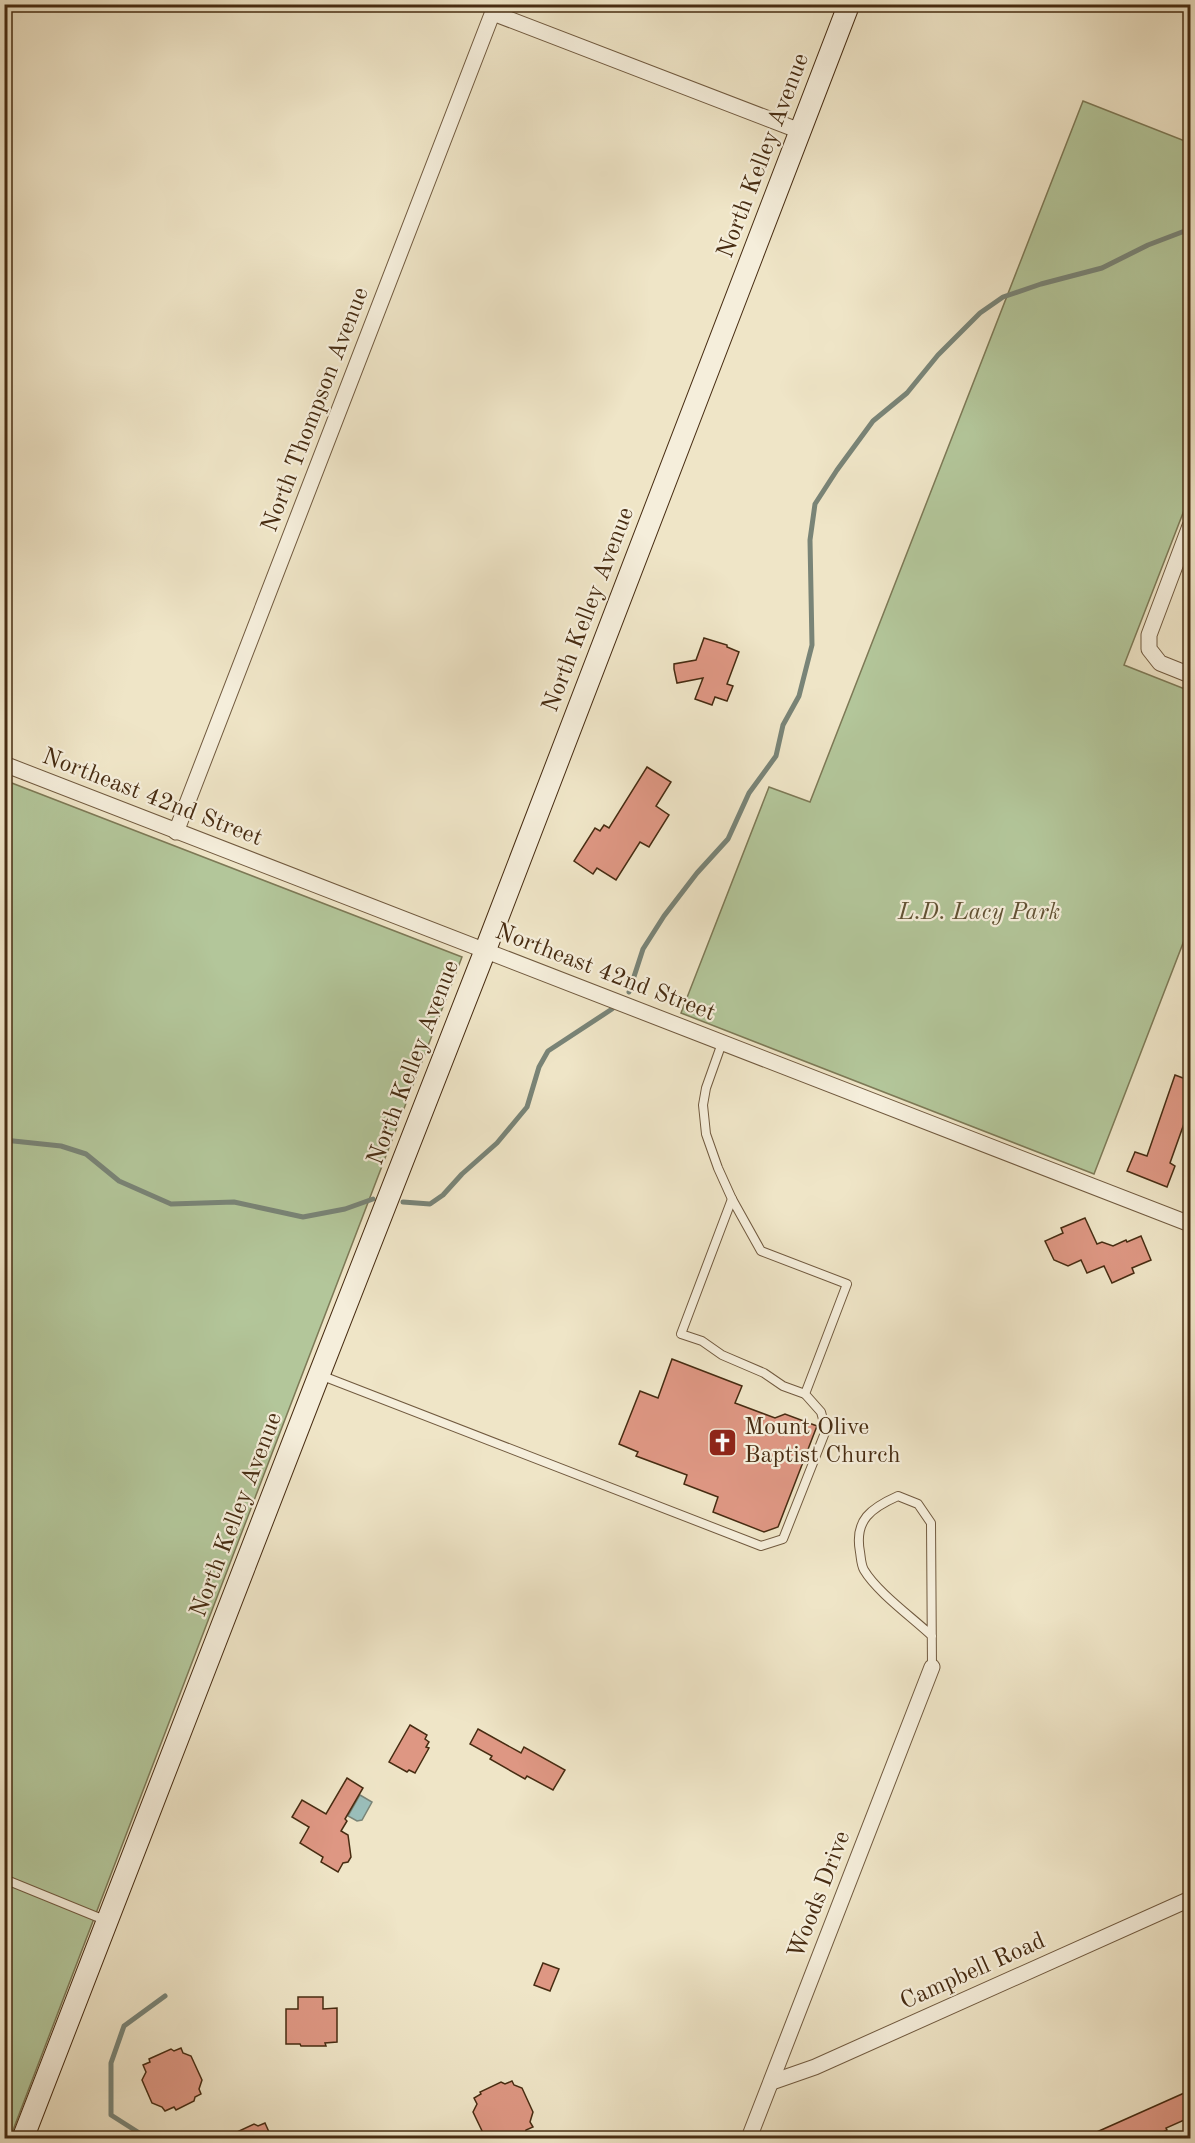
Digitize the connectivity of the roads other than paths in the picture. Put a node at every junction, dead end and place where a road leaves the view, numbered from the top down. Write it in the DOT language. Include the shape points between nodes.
graph roads {
  1 [pos="849,4"];
  2 [pos="494,9"];
  3 [pos="800,131"];
  4 [pos="1191,526"];
  5 [pos="1191,675"];
  6 [pos="4,764"];
  7 [pos="176,832"];
  8 [pos="485,951"];
  9 [pos="722,1043"];
  10 [pos="732,1199"];
  11 [pos="1191,1224"];
  12 [pos="319,1375"];
  13 [pos="805,1395"];
  14 [pos="932,1636"];
  15 [pos="932,1666"];
  16 [pos="4,1879"];
  17 [pos="1191,1899"];
  18 [pos="108,1922"];
  19 [pos="771,2082"];
  20 [pos="23,2139"];
  21 [pos="749,2139"];
  1 -- 3 [label="street, North Kelley Avenue"];
  2 -- 3 [label="street"];
  2 -- 7 [label="street, North Thompson Avenue"];
  3 -- 8 [label="street, North Kelley Avenue"];
  4 -- 5 [label="street" via="1149,635 1149,649 1160,663"];
  6 -- 7 [label="street, Northeast 42nd Street"];
  7 -- 8 [label="street, Northeast 42nd Street"];
  8 -- 9 [label="street, Northeast 42nd Street"];
  8 -- 12 [label="street, North Kelley Avenue"];
  9 -- 10 [label="lane" via="703,1106 706,1134"];
  9 -- 11 [label="street, Northeast 42nd Street"];
  10 -- 13 [label="lane" via="762,1251 847,1284"];
  10 -- 13 [label="lane" via="681,1334"];
  12 -- 13 [label="lane" via="761,1546 783,1539 826,1430 821,1412"];
  12 -- 18 [label="street, North Kelley Avenue"];
  14 -- 14 [label="lane" via="931,1523 918,1504 898,1496 876,1506 859,1528 863,1569"];
  14 -- 15 [label="lane"];
  15 -- 19 [label="street, Woods Drive"];
  16 -- 18 [label="lane"];
  17 -- 19 [label="street, Campbell Road" via="815,2067"];
  18 -- 20 [label="street, North Kelley Avenue"];
  19 -- 21 [label="street, Woods Drive"];
}
